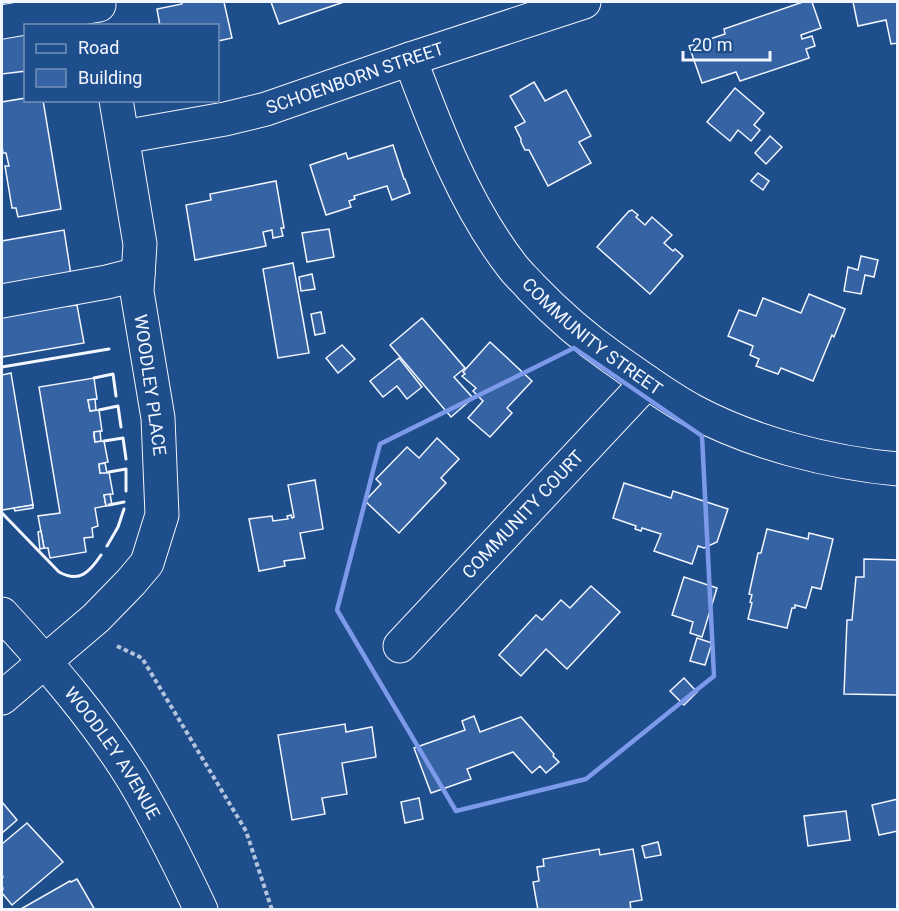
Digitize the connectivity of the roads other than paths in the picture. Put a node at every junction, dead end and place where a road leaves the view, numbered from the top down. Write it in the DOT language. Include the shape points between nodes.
graph roads {
  1 [pos="584,2"];
  2 [pos="100,11"];
  3 [pos="2,22"];
  4 [pos="410,59"];
  5 [pos="116,102"];
  6 [pos="123,137"];
  7 [pos="138,274"];
  8 [pos="2,301"];
  9 [pos="646,382"];
  10 [pos="897,469"];
  11 [pos="2,614"];
  12 [pos="399,646"];
  13 [pos="44,662"];
  14 [pos="2,698"];
  15 [pos="201,909"];
  1 -- 4 [label="street, SCHOENBORN STREET"];
  2 -- 3 [label="street"];
  4 -- 6 [label="street, SCHOENBORN STREET" via="266,109"];
  4 -- 9 [label="street, COMMUNITY STREET" via="436,129 484,224 513,267 588,340"];
  5 -- 6 [label="street, WOODLEY PLACE"];
  6 -- 7 [label="street, WOODLEY PLACE" via="140,244"];
  7 -- 8 [label="street"];
  7 -- 13 [label="street, WOODLEY PLACE" via="137,292 158,418 162,515 147,563 96,618"];
  9 -- 10 [label="street, COMMUNITY STREET" via="693,410 764,441 819,456"];
  9 -- 12 [label="street, COMMUNITY COURT"];
  11 -- 13 [label="street, WOODLEY AVENUE"];
  13 -- 14 [label="street, WOODLEY PLACE"];
  13 -- 15 [label="street, WOODLEY AVENUE" via="91,718 133,779"];
}
